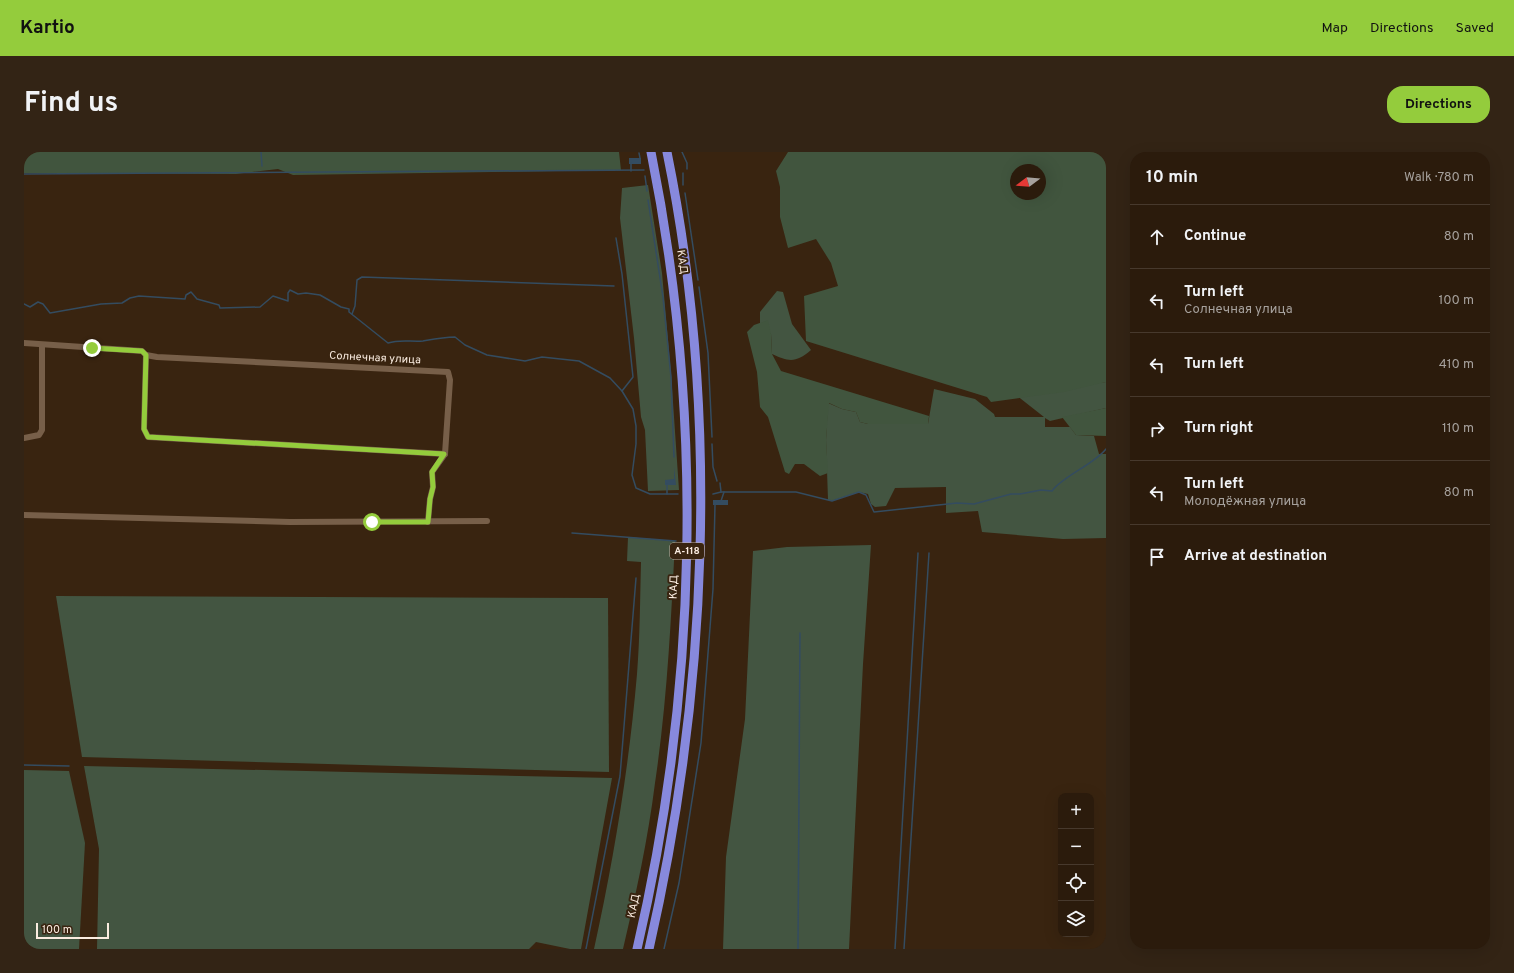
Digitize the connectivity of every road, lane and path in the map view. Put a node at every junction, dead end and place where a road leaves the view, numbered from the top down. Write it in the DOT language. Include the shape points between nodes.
graph roads {
  1 [pos="651,152"];
  2 [pos="667,152"];
  3 [pos="24,343"];
  4 [pos="42,345"];
  5 [pos="146,355"];
  6 [pos="24,438"];
  7 [pos="444,454"];
  8 [pos="24,516"];
  9 [pos="487,521"];
  10 [pos="428,522"];
  11 [pos="637,949"];
  12 [pos="649,949"];
  1 -- 11 [label="highway, КАД / А-118" via="661,200 681,357 688,488 687,553 685,621 673,749 665,812"];
  2 -- 12 [label="highway, КАД / А-118" via="684,251 693,329 697,389 699,554 695,659 685,751 677,814"];
  3 -- 4 [label="street"];
  4 -- 5 [label="street" via="142,351"];
  4 -- 6 [label="street" via="42,430 39,435"];
  5 -- 7 [label="street" via="144,429 148,437"];
  5 -- 7 [label="street, Солнечная улица" via="448,372 450,380"];
  7 -- 10 [label="street, Солнечная улица" via="432,472 433,487"];
  8 -- 10 [label="street" via="290,522"];
  9 -- 10 [label="street"];
}
